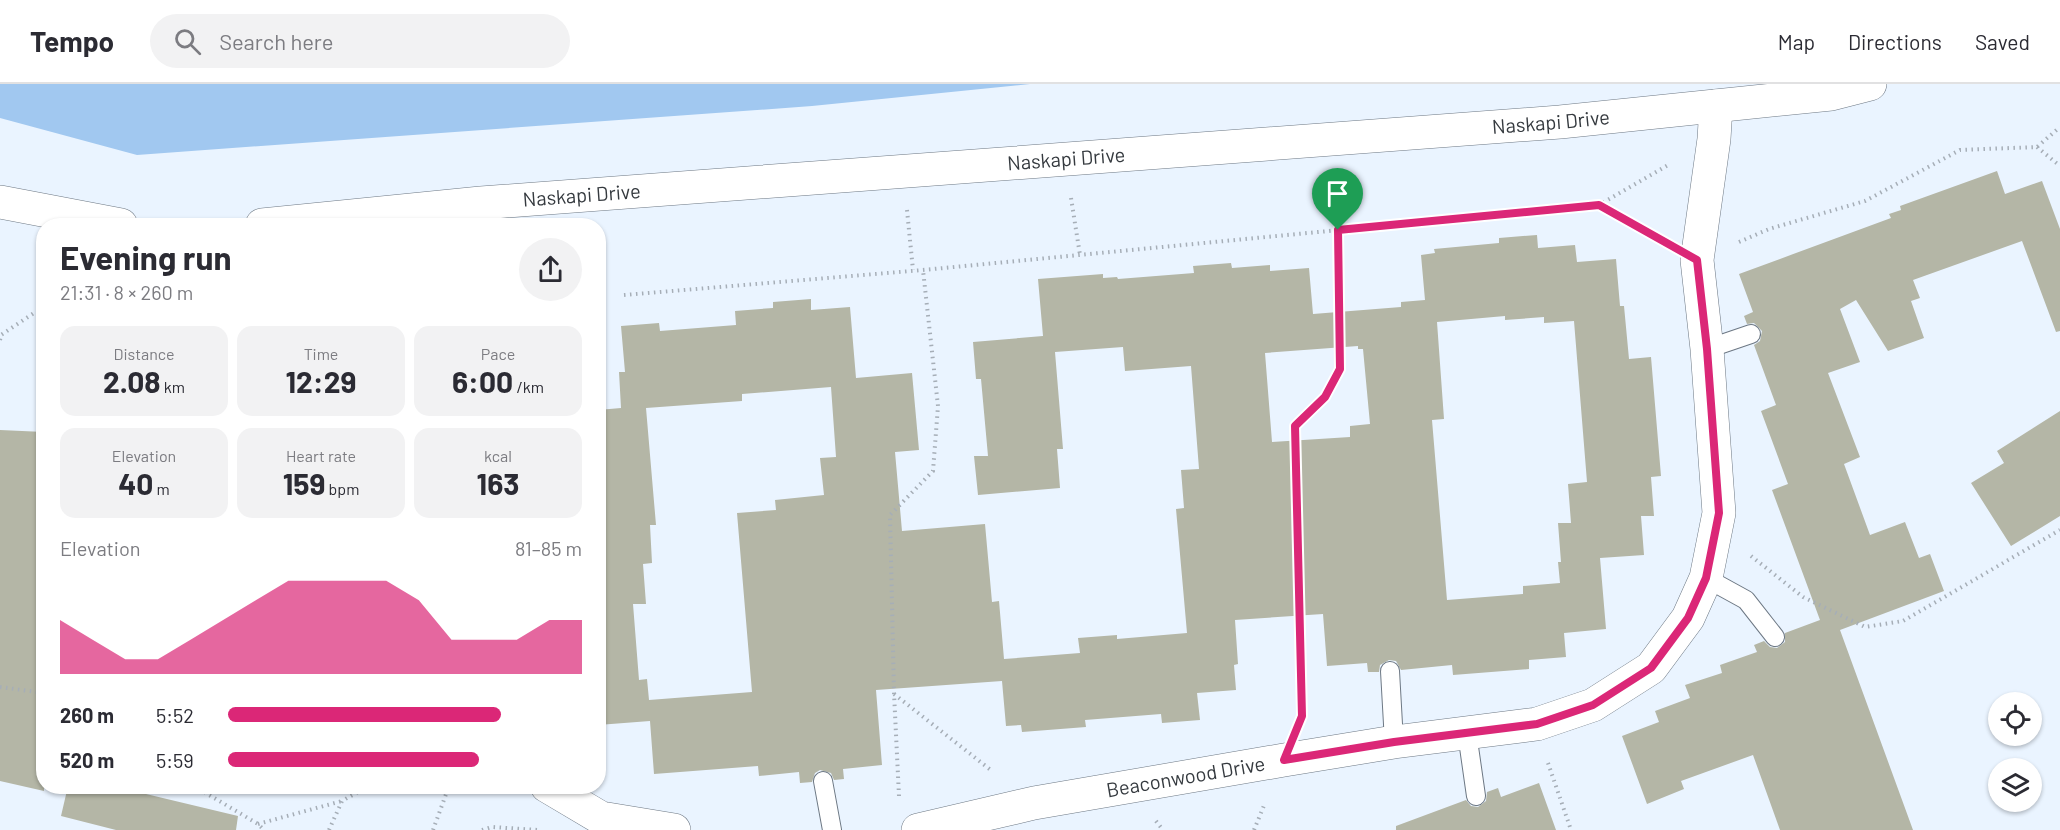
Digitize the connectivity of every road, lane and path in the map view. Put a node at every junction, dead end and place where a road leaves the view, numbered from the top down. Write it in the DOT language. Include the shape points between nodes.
graph roads {
  1 [pos="1869,84"];
  2 [pos="1716,106"];
  3 [pos="2060,127"];
  4 [pos="1712,147"];
  5 [pos="2037,147"];
  6 [pos="1065,159"];
  7 [pos="2060,166"];
  8 [pos="904,171"];
  9 [pos="0,202"];
  10 [pos="1599,205"];
  11 [pos="84,218"];
  12 [pos="480,218"];
  13 [pos="1338,230"];
  14 [pos="1080,255"];
  15 [pos="1697,260"];
  16 [pos="913,270"];
  17 [pos="923,270"];
  18 [pos="624,295"];
  19 [pos="36,313"];
  20 [pos="1751,334"];
  21 [pos="0,340"];
  22 [pos="1707,349"];
  23 [pos="2060,530"];
  24 [pos="1748,554"];
  25 [pos="1706,578"];
  26 [pos="1775,637"];
  27 [pos="1390,671"];
  28 [pos="0,687"];
  29 [pos="36,692"];
  30 [pos="894,693"];
  31 [pos="1537,724"];
  32 [pos="1467,732"];
  33 [pos="1394,742"];
  34 [pos="1284,760"];
  35 [pos="823,781"];
  36 [pos="207,794"];
  37 [pos="354,794"];
  38 [pos="446,794"];
  39 [pos="560,794"];
  40 [pos="1476,796"];
  41 [pos="342,801"];
  42 [pos="899,802"];
  43 [pos="1034,804"];
  44 [pos="258,824"];
  45 [pos="264,830"];
  46 [pos="329,830"];
  47 [pos="433,830"];
  48 [pos="482,830"];
  49 [pos="546,830"];
  50 [pos="674,830"];
  51 [pos="832,830"];
  52 [pos="918,830"];
  53 [pos="1254,830"];
  54 [pos="1571,830"];
  1 -- 2 [label="street, Naskapi Drive" via="1831,94"];
  2 -- 4 [label="street, Beaconwood Drive"];
  2 -- 6 [label="street, Naskapi Drive" via="1560,122"];
  3 -- 5 [label="path"];
  4 -- 10 [label="path" via="1659,169"];
  4 -- 15 [label="street, Beaconwood Drive"];
  5 -- 7 [label="path"];
  5 -- 15 [label="path" via="1960,150 1865,201 1769,229"];
  6 -- 8 [label="street, Naskapi Drive"];
  6 -- 14 [label="path"];
  8 -- 12 [label="street, Naskapi Drive"];
  8 -- 16 [label="path"];
  9 -- 11 [label="street"];
  10 -- 13 [label="path"];
  10 -- 15 [label="path"];
  13 -- 14 [label="path"];
  13 -- 34 [label="path" via="1340,369 1325,397 1295,426 1302,716"];
  14 -- 17 [label="path"];
  15 -- 22 [label="street, Beaconwood Drive"];
  16 -- 17 [label="path"];
  16 -- 18 [label="path"];
  17 -- 30 [label="path" via="938,406 933,471 890,514"];
  19 -- 21 [label="path" via="1,335"];
  20 -- 22 [label="lane"];
  22 -- 25 [label="street, Beaconwood Drive" via="1719,513"];
  23 -- 24 [label="path" via="1903,621 1864,627 1803,597"];
  25 -- 26 [label="lane" via="1746,600"];
  25 -- 31 [label="street, Beaconwood Drive" via="1688,618 1651,668 1593,705"];
  27 -- 33 [label="lane"];
  28 -- 29 [label="path"];
  30 -- 42 [label="path"];
  30 -- 43 [label="path"];
  31 -- 32 [label="street, Beaconwood Drive"];
  31 -- 54 [label="path"];
  32 -- 33 [label="street, Beaconwood Drive"];
  32 -- 40 [label="lane"];
  33 -- 34 [label="street, Beaconwood Drive"];
  34 -- 43 [label="street, Beaconwood Drive"];
  34 -- 53 [label="path"];
  35 -- 51 [label="lane"];
  36 -- 44 [label="path"];
  37 -- 41 [label="path"];
  38 -- 47 [label="path"];
  39 -- 50 [label="street" via="601,818"];
  41 -- 44 [label="path"];
  41 -- 46 [label="path"];
  43 -- 52 [label="street, Beaconwood Drive"];
  44 -- 45 [label="path"];
  48 -- 49 [label="path"];
}
